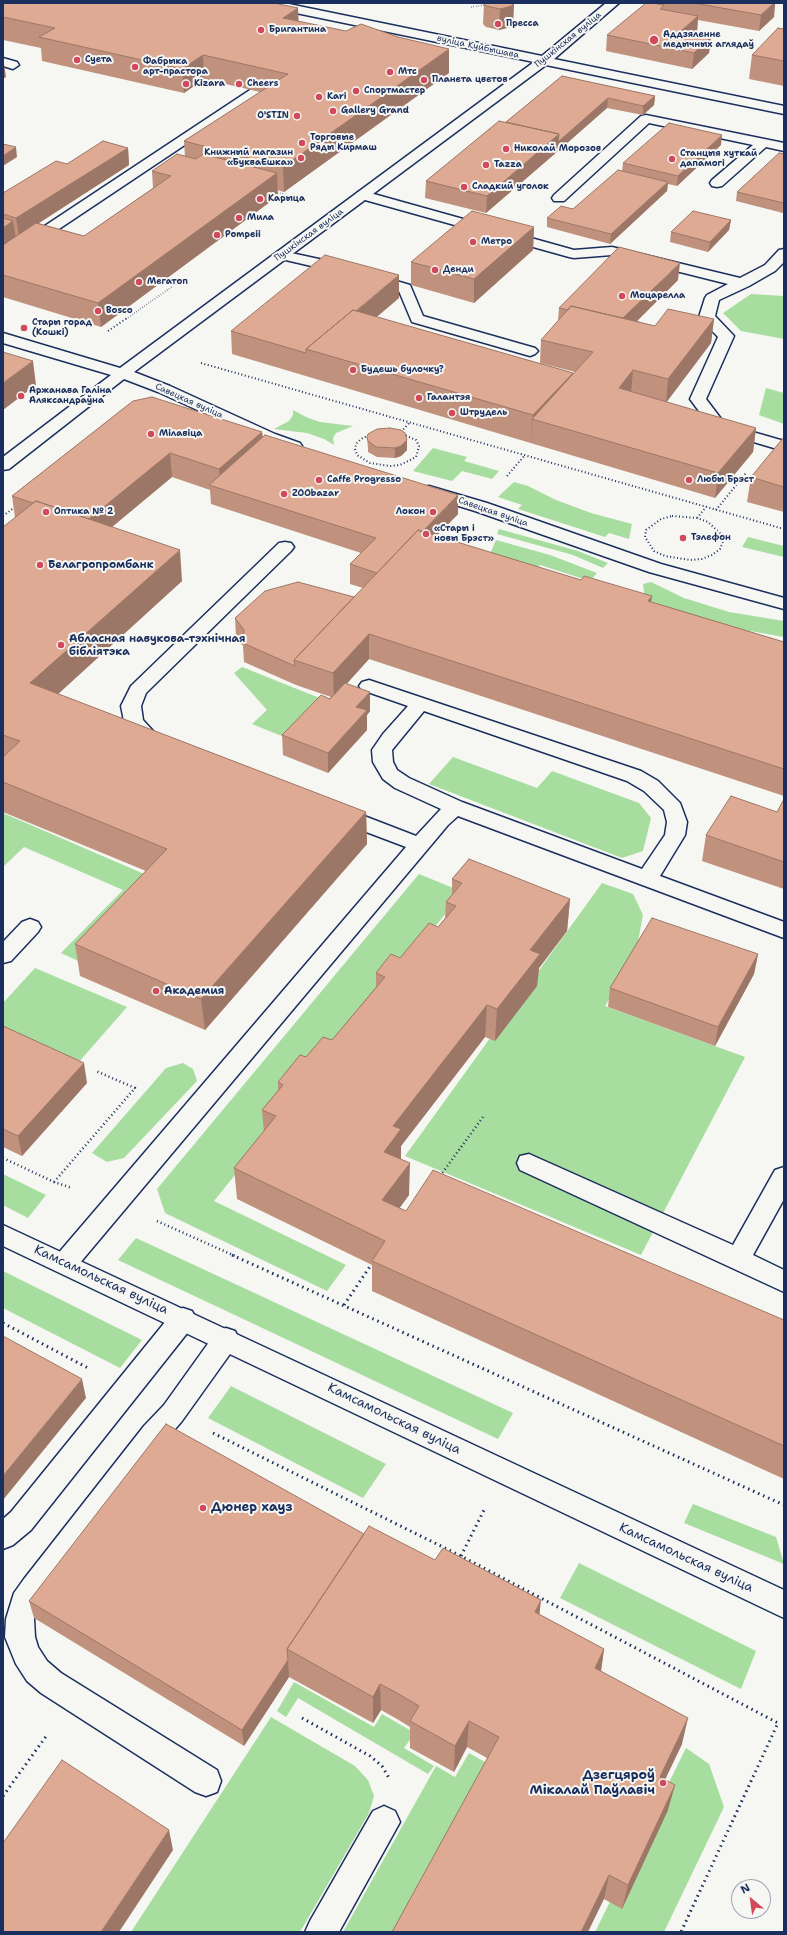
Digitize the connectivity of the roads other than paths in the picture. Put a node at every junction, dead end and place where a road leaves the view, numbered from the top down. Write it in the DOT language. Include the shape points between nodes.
graph roads {
  1 [pos="267,3"];
  2 [pos="613,3"];
  3 [pos="363,23"];
  4 [pos="350,30"];
  5 [pos="543,60"];
  6 [pos="257,91"];
  7 [pos="784,110"];
  8 [pos="763,143"];
  9 [pos="784,147"];
  10 [pos="717,184"];
  11 [pos="363,195"];
  12 [pos="559,198"];
  13 [pos="14,252"];
  14 [pos="784,253"];
  15 [pos="282,255"];
  16 [pos="777,270"];
  17 [pos="744,283"];
  18 [pos="3,338"];
  19 [pos="530,351"];
  20 [pos="122,373"];
  21 [pos="778,444"];
  22 [pos="312,453"];
  23 [pos="3,465"];
  24 [pos="367,467"];
  25 [pos="285,547"];
  26 [pos="784,604"];
  27 [pos="369,686"];
  28 [pos="420,704"];
  29 [pos="180,752"];
  30 [pos="318,806"];
  31 [pos="455,807"];
  32 [pos="420,845"];
  33 [pos="647,879"];
  34 [pos="30,927"];
  35 [pos="784,930"];
  36 [pos="3,955"];
  37 [pos="529,1163"];
  38 [pos="784,1177"];
  39 [pos="3,1235"];
  40 [pos="738,1259"];
  41 [pos="65,1263"];
  42 [pos="784,1282"];
  43 [pos="183,1319"];
  44 [pos="226,1339"];
  45 [pos="3,1536"];
  46 [pos="784,1604"];
  47 [pos="206,1781"];
  48 [pos="384,1822"];
  49 [pos="320,1932"];
  1 -- 3 [label="street, вуліца Куйбышава"];
  2 -- 5 [label="street, Пушкінская вуліца"];
  3 -- 4 [label="street"];
  3 -- 5 [label="street, вуліца Куйбышава"];
  5 -- 7 [label="street, вуліца Куйбышава"];
  5 -- 11 [label="street, Пушкінская вуліца"];
  6 -- 13 [label="street"];
  8 -- 9 [label="street"];
  8 -- 10 [label="street"];
  8 -- 12 [label="street" via="646,119"];
  11 -- 15 [label="street, Пушкінская вуліца"];
  11 -- 17 [label="street" via="574,254 612,251"];
  14 -- 16 [label="street"];
  15 -- 19 [label="street" via="405,288 417,319"];
  15 -- 20 [label="street, Пушкінская вуліца"];
  16 -- 17 [label="street"];
  17 -- 21 [label="street" via="712,298 707,317 726,336 698,400 719,427"];
  18 -- 20 [label="street, Савецкая вуліца"];
  20 -- 22 [label="street, Савецкая вуліца"];
  20 -- 23 [label="street, Пушкінская вуліца"];
  24 -- 26 [label="street, Савецкая вуліца" via="655,568"];
  25 -- 29 [label="street" via="138,690 131,706 134,721 147,736"];
  27 -- 28 [label="street"];
  28 -- 31 [label="street" via="382,750 383,762 390,774 402,784"];
  28 -- 33 [label="street" via="634,776 651,786 673,808 677,822 675,835"];
  30 -- 32 [label="street"];
  31 -- 32 [label="street"];
  31 -- 33 [label="street"];
  32 -- 41 [label="street"];
  33 -- 35 [label="street"];
  34 -- 36 [label="street"];
  37 -- 40 [label="street"];
  38 -- 40 [label="street"];
  39 -- 41 [label="street, Камсамольская вуліца"];
  40 -- 42 [label="street"];
  41 -- 43 [label="street, Камсамольская вуліца"];
  43 -- 44 [label="street, Камсамольская вуліца"];
  43 -- 45 [label="street" via="20,1520"];
  44 -- 46 [label="street, Камсамольская вуліца"];
  44 -- 47 [label="street" via="173,1413 134,1458 34,1588 24,1603 20,1619 20,1637 26,1654 37,1672"];
  48 -- 49 [label="street"];
}
